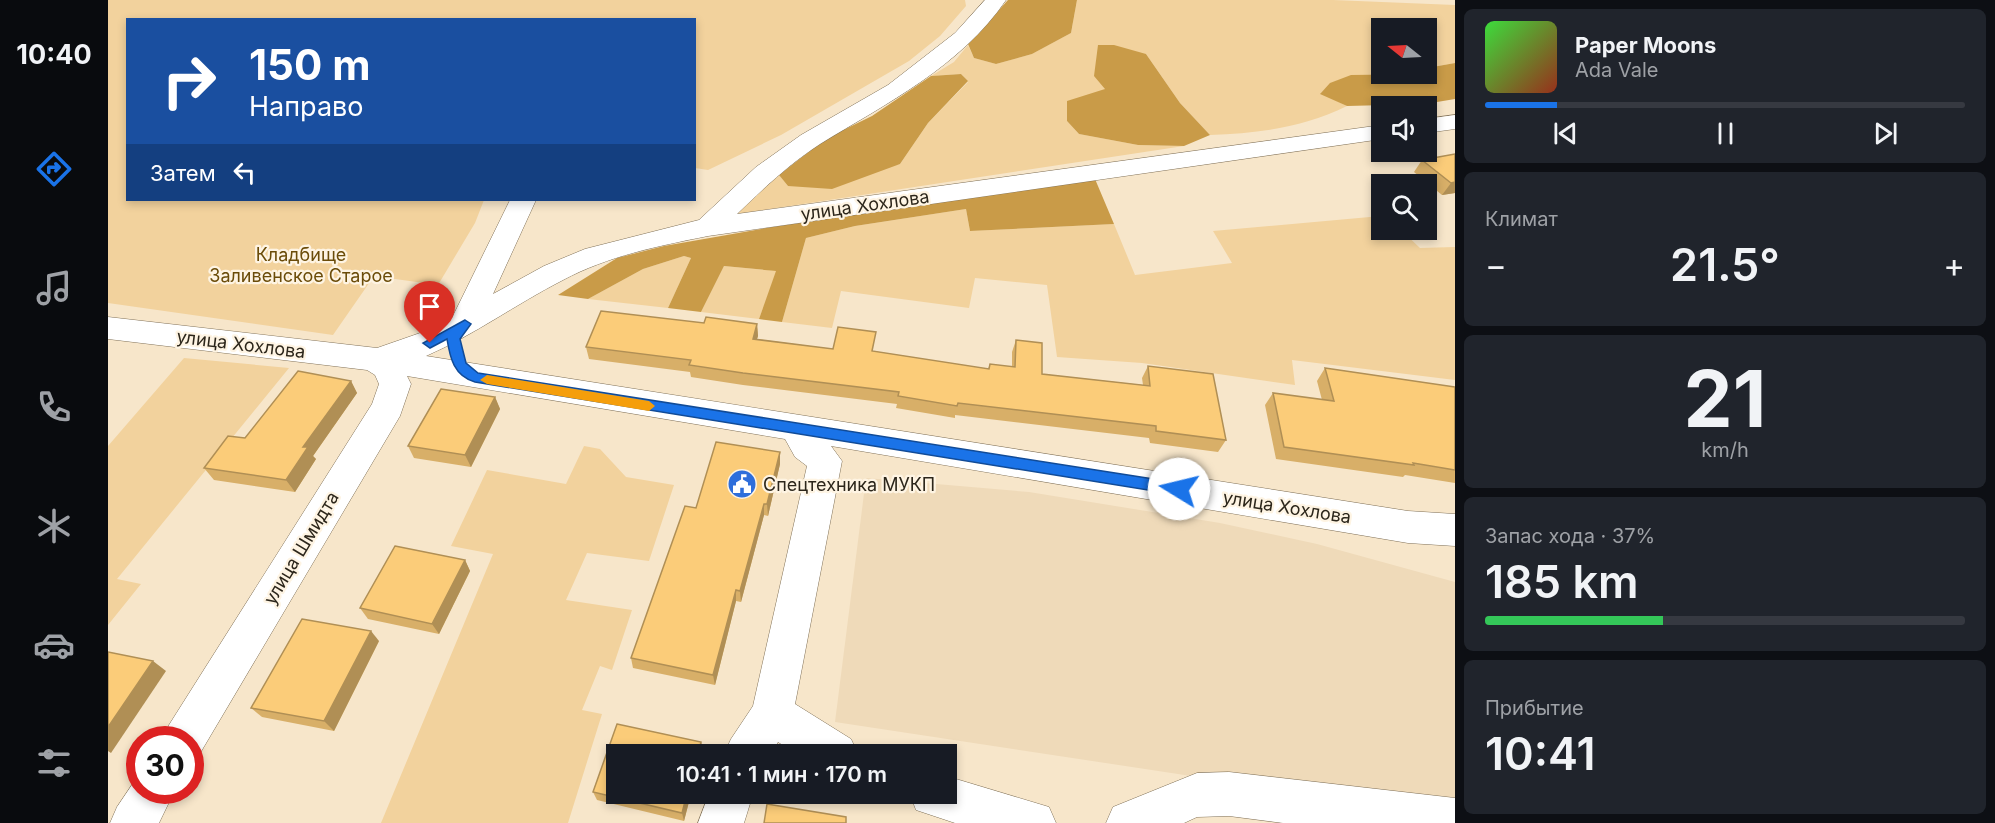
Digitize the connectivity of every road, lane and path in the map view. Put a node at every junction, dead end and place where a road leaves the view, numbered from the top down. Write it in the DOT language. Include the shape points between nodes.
graph roads {
  1 [pos="996,0"];
  2 [pos="1455,122"];
  3 [pos="1437,124"];
  4 [pos="1371,134"];
  5 [pos="523,201"];
  6 [pos="708,228"];
  7 [pos="465,324"];
  8 [pos="108,328"];
  9 [pos="374,359"];
  10 [pos="471,377"];
  11 [pos="388,407"];
  12 [pos="797,430"];
  13 [pos="864,440"];
  14 [pos="825,461"];
  15 [pos="1455,530"];
  16 [pos="772,714"];
  17 [pos="193,726"];
  18 [pos="752,744"];
  19 [pos="820,744"];
  20 [pos="957,801"];
  21 [pos="145,804"];
  22 [pos="727,804"];
  23 [pos="1165,814"];
  24 [pos="1455,821"];
  25 [pos="133,823"];
  26 [pos="721,823"];
  27 [pos="1033,823"];
  28 [pos="1129,823"];
  1 -- 6 [label="street" via="955,45 896,90 810,140 765,172"];
  2 -- 3 [label="street"];
  4 -- 6 [label="street, улица Хохлова"];
  5 -- 7 [label="street"];
  6 -- 7 [label="street, улица Хохлова" via="645,240 579,261 484,310"];
  7 -- 9 [label="street, улица Хохлова" via="430,343"];
  7 -- 10 [label="street" via="453,339 460,366"];
  8 -- 9 [label="street, улица Хохлова"];
  9 -- 10 [label="street, улица Хохлова"];
  9 -- 11 [label="street, улица Шмидта" via="388,368 395,384"];
  10 -- 11 [label="street" via="420,385"];
  10 -- 12 [label="street, улица Хохлова"];
  11 -- 17 [label="street, улица Шмидта"];
  12 -- 13 [label="street, улица Хохлова"];
  12 -- 14 [label="street" via="807,447"];
  13 -- 14 [label="street" via="850,453"];
  13 -- 15 [label="street, улица Хохлова" via="1408,527"];
  14 -- 16 [label="street"];
  16 -- 18 [label="street"];
  16 -- 19 [label="street"];
  20 -- 27 [label="street"];
  21 -- 25 [label="street"];
  22 -- 26 [label="street"];
  23 -- 24 [label="street" via="1197,795 1229,794"];
  23 -- 28 [label="street"];
}
